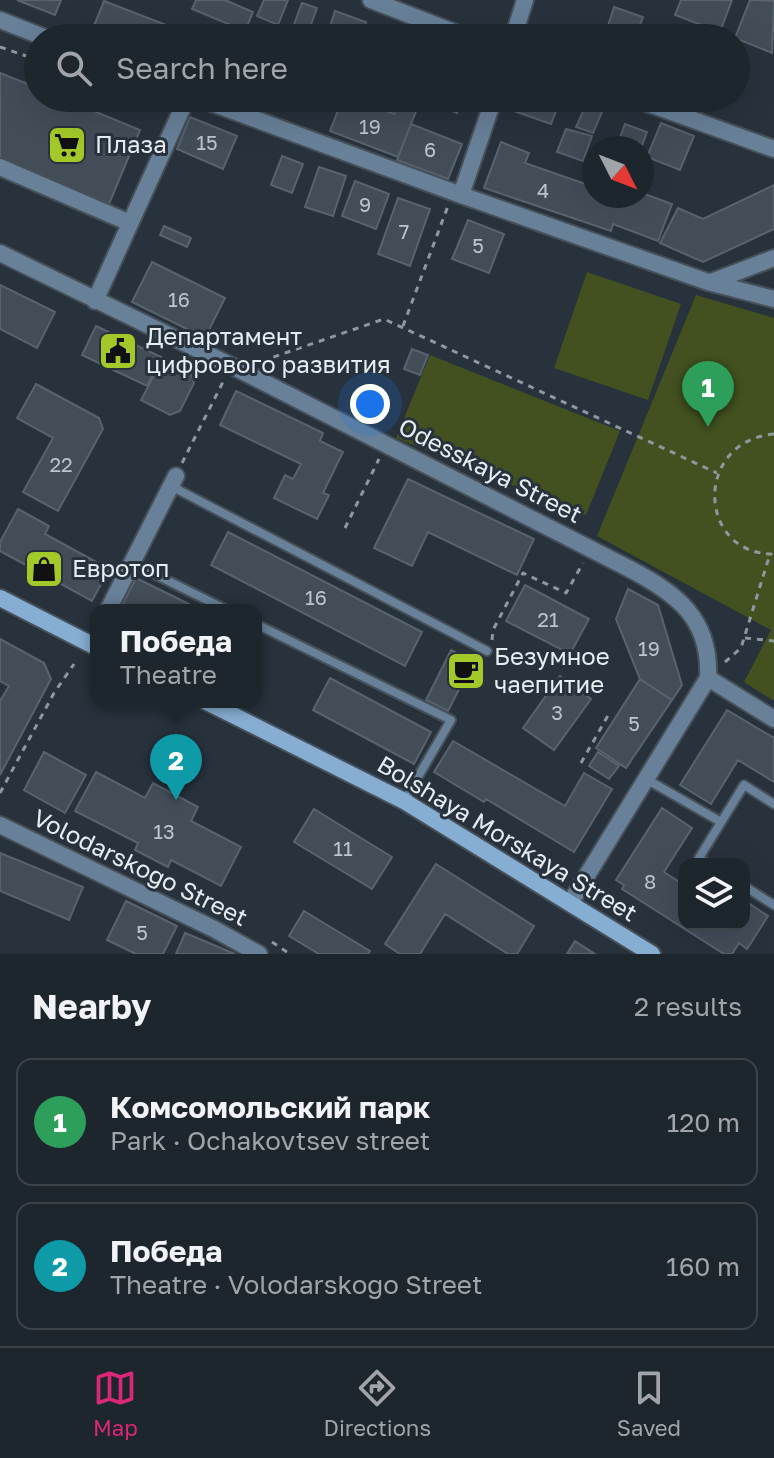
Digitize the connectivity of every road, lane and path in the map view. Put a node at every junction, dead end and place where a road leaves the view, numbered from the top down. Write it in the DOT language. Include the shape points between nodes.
graph roads {
  1 [pos="371,0"];
  2 [pos="525,0"];
  3 [pos="0,20"];
  4 [pos="433,24"];
  5 [pos="517,24"];
  6 [pos="24,29"];
  7 [pos="0,47"];
  8 [pos="24,55"];
  9 [pos="181,112"];
  10 [pos="236,112"];
  11 [pos="489,112"];
  12 [pos="672,112"];
  13 [pos="774,149"];
  14 [pos="0,167"];
  15 [pos="457,194"];
  16 [pos="130,223"];
  17 [pos="0,253"];
  18 [pos="774,258"];
  19 [pos="710,283"];
  20 [pos="774,299"];
  21 [pos="95,301"];
  22 [pos="403,326"];
  23 [pos="235,368"];
  24 [pos="774,434"];
  25 [pos="386,445"];
  26 [pos="717,473"];
  27 [pos="173,481"];
  28 [pos="345,528"];
  29 [pos="590,549"];
  30 [pos="772,554"];
  31 [pos="132,563"];
  32 [pos="0,598"];
  33 [pos="111,604"];
  34 [pos="215,604"];
  35 [pos="262,627"];
  36 [pos="745,638"];
  37 [pos="90,640"];
  38 [pos="774,641"];
  39 [pos="489,647"];
  40 [pos="74,664"];
  41 [pos="708,678"];
  42 [pos="219,708"];
  43 [pos="610,712"];
  44 [pos="774,719"];
  45 [pos="581,763"];
  46 [pos="645,778"];
  47 [pos="0,793"];
  48 [pos="404,801"];
  49 [pos="774,804"];
  50 [pos="721,822"];
  51 [pos="0,825"];
  52 [pos="699,858"];
  53 [pos="750,890"];
  54 [pos="570,903"];
  55 [pos="774,905"];
  56 [pos="259,954"];
  57 [pos="652,954"];
  1 -- 4 [label="street"];
  2 -- 5 [label="street"];
  3 -- 6 [label="street"];
  7 -- 8 [label="path"];
  9 -- 16 [label="street"];
  10 -- 15 [label="street"];
  11 -- 15 [label="street"];
  12 -- 13 [label="street"];
  14 -- 16 [label="street"];
  15 -- 19 [label="street"];
  15 -- 22 [label="path"];
  16 -- 21 [label="street"];
  17 -- 21 [label="street, Odesskaya Street"];
  18 -- 19 [label="street"];
  19 -- 20 [label="street"];
  21 -- 23 [label="street, Odesskaya Street"];
  22 -- 23 [label="path" via="384,319"];
  22 -- 26 [label="path"];
  23 -- 25 [label="street, Odesskaya Street"];
  23 -- 27 [label="path"];
  24 -- 26 [label="path" via="741,443"];
  25 -- 28 [label="path"];
  25 -- 29 [label="street, Odesskaya Street"];
  26 -- 30 [label="path" via="715,510 723,527 743,546"];
  27 -- 31 [label="street"];
  27 -- 39 [label="lane"];
  29 -- 39 [label="path" via="566,593 523,573"];
  29 -- 41 [label="street, Odesskaya Street" via="663,586 691,614 709,655"];
  30 -- 36 [label="path"];
  31 -- 33 [label="street"];
  31 -- 34 [label="lane"];
  32 -- 37 [label="main road"];
  35 -- 48 [label="lane" via="451,720"];
  36 -- 38 [label="path"];
  36 -- 41 [label="path"];
  40 -- 47 [label="path"];
  41 -- 44 [label="street"];
  41 -- 46 [label="street"];
  42 -- 48 [label="main road, Bolshaya Morskaya Street"];
  43 -- 45 [label="path"];
  46 -- 50 [label="lane"];
  46 -- 54 [label="street"];
  48 -- 54 [label="main road, Bolshaya Morskaya Street"];
  49 -- 50 [label="lane" via="744,785"];
  50 -- 52 [label="lane"];
  51 -- 56 [label="street, Volodarskogo Street"];
  53 -- 55 [label="lane"];
  54 -- 57 [label="main road, Bolshaya Morskaya Street"];
}
